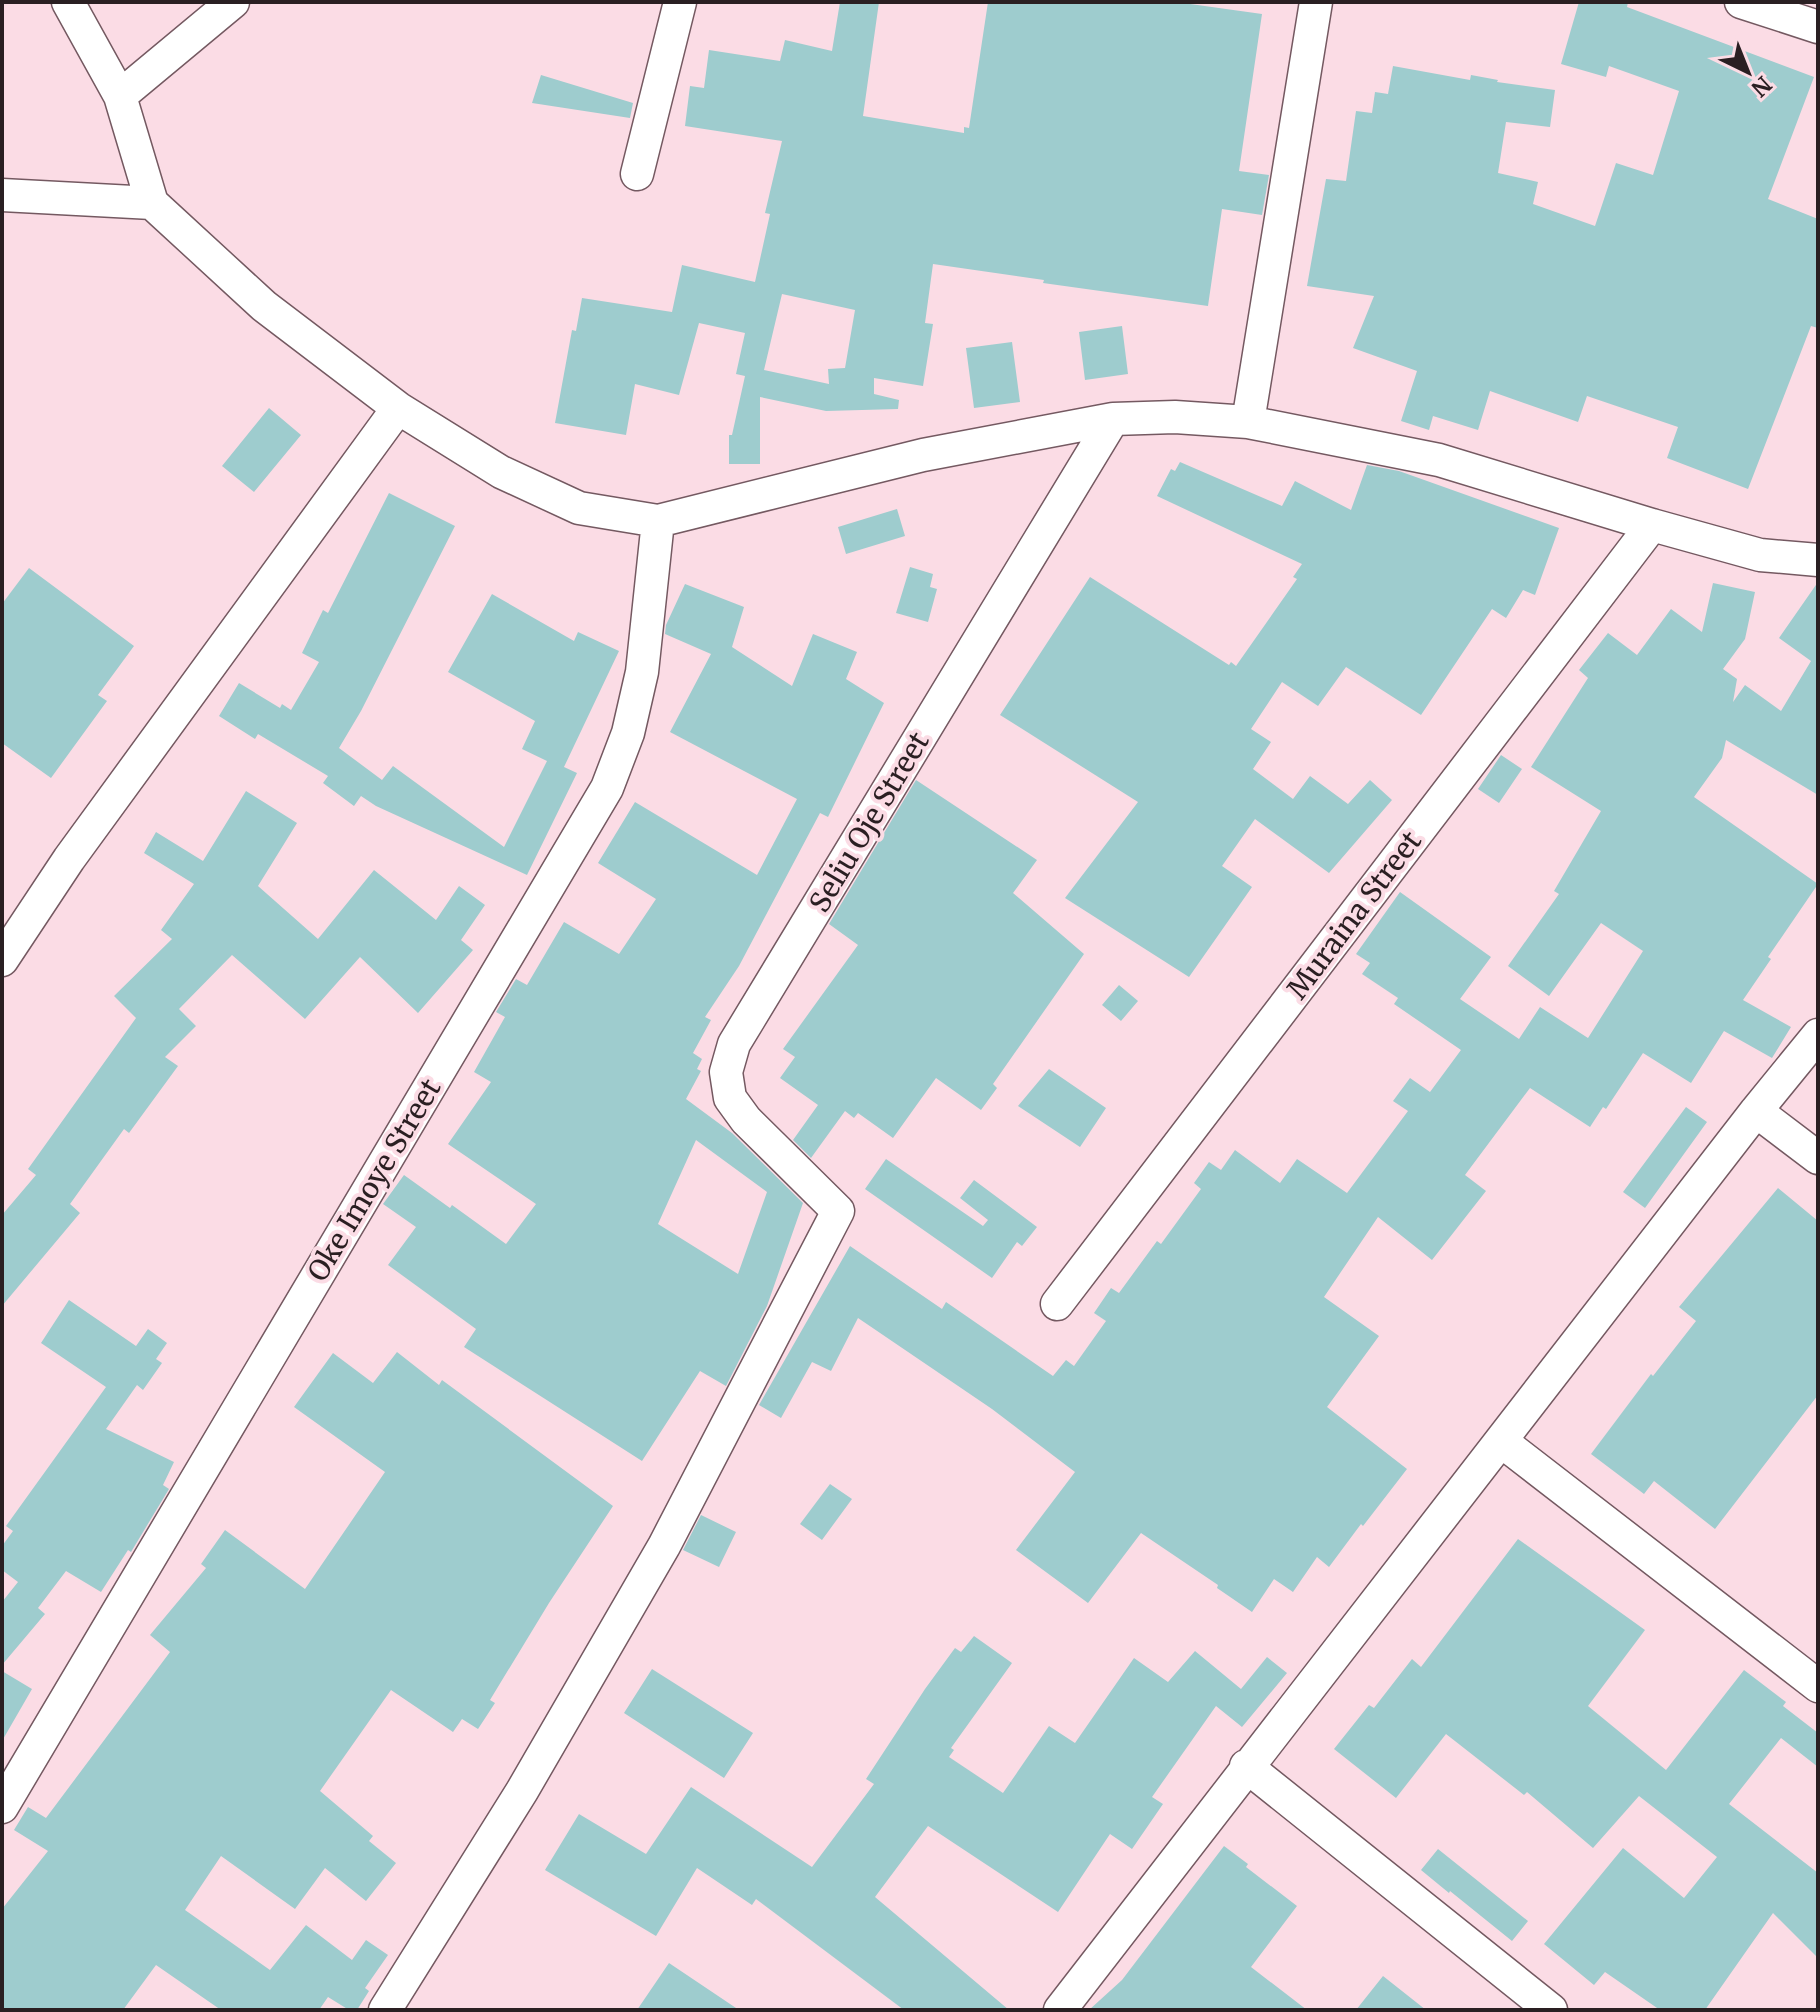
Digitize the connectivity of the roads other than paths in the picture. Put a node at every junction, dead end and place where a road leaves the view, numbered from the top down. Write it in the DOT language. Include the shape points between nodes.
graph roads {
  1 [pos="68,2"];
  2 [pos="233,2"];
  3 [pos="680,2"];
  4 [pos="1316,2"];
  5 [pos="1741,2"];
  6 [pos="1818,27"];
  7 [pos="120,96"];
  8 [pos="637,174"];
  9 [pos="2,195"];
  10 [pos="152,203"];
  11 [pos="398,408"];
  12 [pos="1113,419"];
  13 [pos="1248,422"];
  14 [pos="658,521"];
  15 [pos="1652,525"];
  16 [pos="1818,560"];
  17 [pos="2,960"];
  18 [pos="1818,1035"];
  19 [pos="1756,1111"];
  20 [pos="1818,1158"];
  21 [pos="1057,1304"];
  22 [pos="1501,1441"];
  23 [pos="1818,1686"];
  24 [pos="1246,1766"];
  25 [pos="2,1807"];
  26 [pos="385,2010"];
  27 [pos="1060,2010"];
  28 [pos="1551,2010"];
  1 -- 7 [label="street"];
  2 -- 7 [label="street"];
  3 -- 8 [label="street"];
  4 -- 13 [label="street"];
  5 -- 6 [label="street"];
  7 -- 10 [label="street"];
  9 -- 10 [label="street"];
  10 -- 11 [label="street" via="264,306"];
  11 -- 14 [label="street" via="501,472 579,508"];
  11 -- 17 [label="street" via="69,859"];
  12 -- 13 [label="street"];
  12 -- 14 [label="street" via="923,455"];
  12 -- 26 [label="street, Seliu Oje Street" via="734,1044 726,1072 730,1098 838,1211 664,1546 522,1791"];
  13 -- 15 [label="street" via="1439,460"];
  14 -- 25 [label="street, Oke Imoye Street" via="642,672 628,733 607,788"];
  15 -- 16 [label="street" via="1760,555"];
  15 -- 21 [label="street, Muraina Street"];
  18 -- 19 [label="street"];
  19 -- 20 [label="street"];
  19 -- 22 [label="street"];
  22 -- 23 [label="street"];
  22 -- 24 [label="street"];
  24 -- 27 [label="street"];
  24 -- 28 [label="street"];
}
